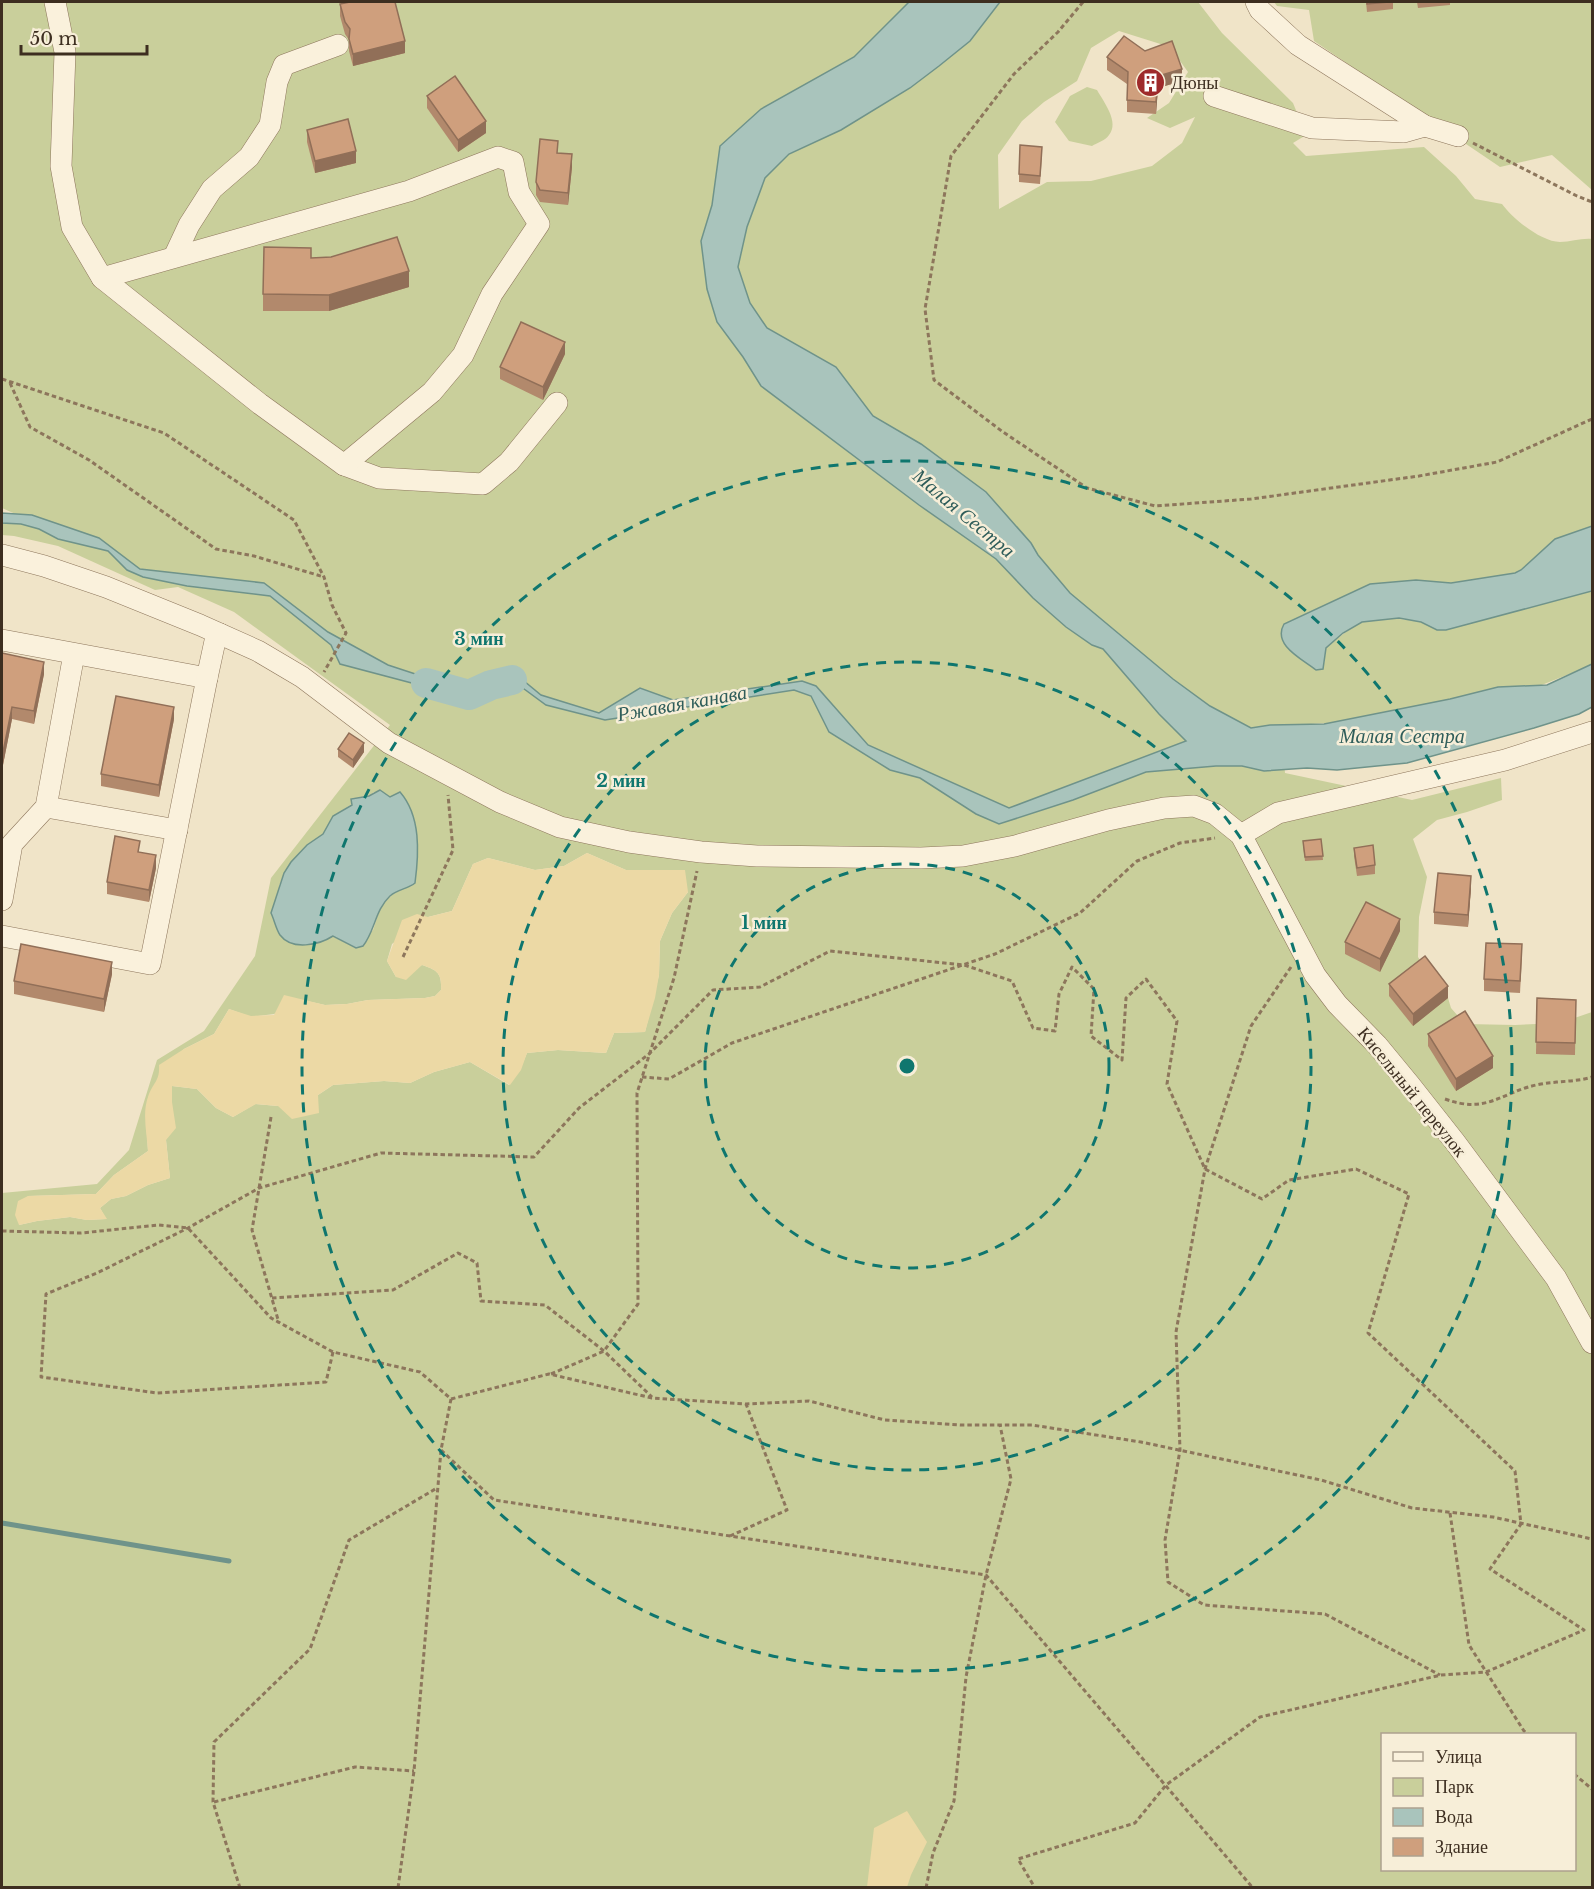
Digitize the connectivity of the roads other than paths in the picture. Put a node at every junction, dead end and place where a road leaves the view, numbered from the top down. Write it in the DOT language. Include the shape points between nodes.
graph roads {
  1 [pos="56,2"];
  2 [pos="1256,2"];
  3 [pos="338,45"];
  4 [pos="1214,96"];
  5 [pos="1425,126"];
  6 [pos="1458,136"];
  7 [pos="174,257"];
  8 [pos="102,278"];
  9 [pos="556,402"];
  10 [pos="344,465"];
  11 [pos="2,555"];
  12 [pos="220,634"];
  13 [pos="2,640"];
  14 [pos="74,654"];
  15 [pos="207,678"];
  16 [pos="1593,732"];
  17 [pos="46,807"];
  18 [pos="177,830"];
  19 [pos="1241,835"];
  20 [pos="2,900"];
  21 [pos="2,936"];
  22 [pos="1593,1343"];
  1 -- 8 [label="street" via="65,52 61,166 72,227"];
  2 -- 5 [label="street" via="1298,45"];
  3 -- 7 [label="street" via="284,65 270,125 249,157 212,189"];
  4 -- 5 [label="street" via="1312,128 1404,132"];
  5 -- 6 [label="street"];
  7 -- 8 [label="street"];
  7 -- 10 [label="street" via="409,191 498,157 513,162 519,192 539,224 492,294 463,355 432,392"];
  8 -- 10 [label="street" via="260,404"];
  9 -- 10 [label="street" via="509,462 483,484 379,478"];
  11 -- 12 [label="street" via="106,587"];
  12 -- 15 [label="street"];
  12 -- 19 [label="street" via="302,677 389,743 500,802 560,827 629,842 701,852 807,858 963,856 1108,820 1194,806 1215,814"];
  13 -- 14 [label="street"];
  14 -- 15 [label="street"];
  14 -- 17 [label="street"];
  15 -- 18 [label="street"];
  16 -- 19 [label="street" via="1505,760 1278,813"];
  17 -- 18 [label="street"];
  17 -- 20 [label="street" via="12,844"];
  18 -- 21 [label="street" via="150,964"];
  19 -- 22 [label="street, Кисельный переулок" via="1315,975 1417,1093 1556,1278"];
}
